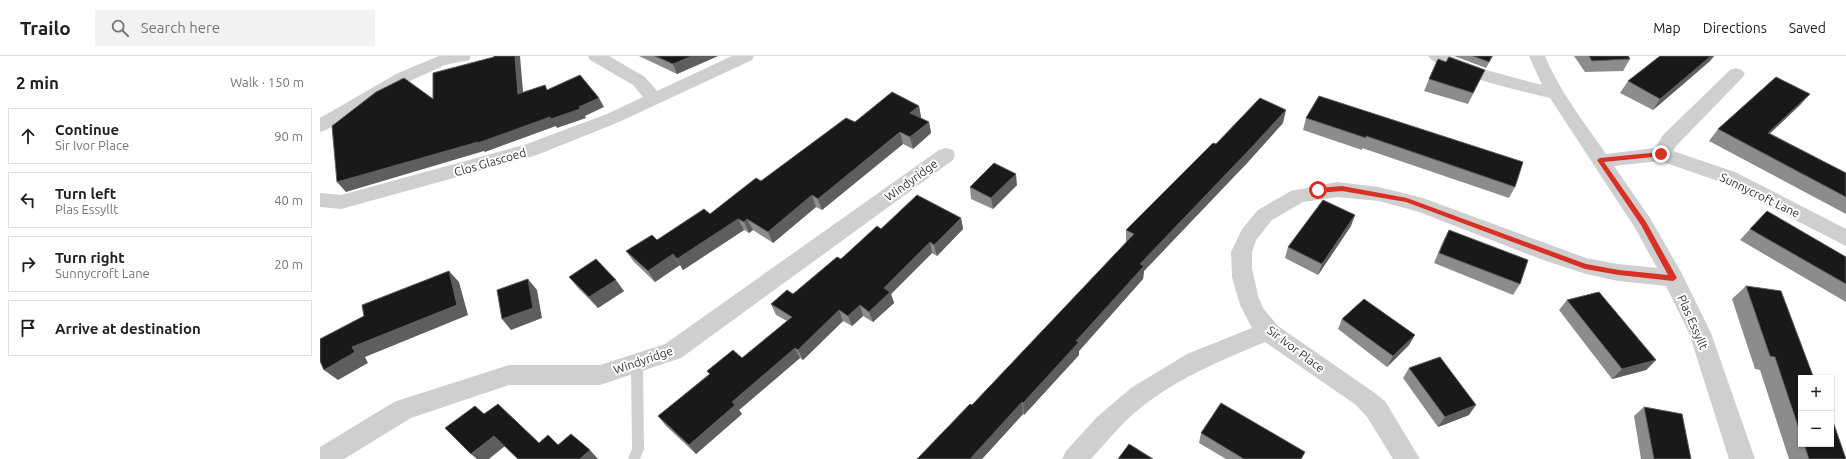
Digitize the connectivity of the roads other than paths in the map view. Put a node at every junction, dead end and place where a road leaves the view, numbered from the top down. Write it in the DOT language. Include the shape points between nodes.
graph roads {
  1 [pos="463,56"];
  2 [pos="596,56"];
  3 [pos="746,56"];
  4 [pos="1436,56"];
  5 [pos="1537,56"];
  6 [pos="1736,74"];
  7 [pos="1557,94"];
  8 [pos="654,99"];
  9 [pos="321,131"];
  10 [pos="1661,154"];
  11 [pos="946,155"];
  12 [pos="1600,160"];
  13 [pos="320,200"];
  14 [pos="1846,238"];
  15 [pos="1673,278"];
  16 [pos="1268,331"];
  17 [pos="637,363"];
  18 [pos="322,459"];
  19 [pos="634,459"];
  20 [pos="1075,459"];
  21 [pos="1407,459"];
  22 [pos="1742,459"];
  1 -- 9 [label="street" via="440,62 404,77"];
  2 -- 8 [label="street" via="639,81"];
  3 -- 8 [label="street, Clos Glascoed"];
  4 -- 7 [label="street" via="1486,75"];
  5 -- 7 [label="street, Plas Essyllt"];
  6 -- 10 [label="street" via="1670,140"];
  7 -- 12 [label="street, Plas Essyllt"];
  8 -- 13 [label="street, Clos Glascoed" via="530,150 341,202"];
  10 -- 12 [label="street, Sunnycroft Lane"];
  10 -- 14 [label="street, Sunnycroft Lane" via="1728,177"];
  11 -- 17 [label="street, Windyridge" via="673,351"];
  12 -- 15 [label="street, Plas Essyllt" via="1643,223"];
  15 -- 16 [label="street, Sir Ivor Place" via="1619,273 1585,266 1407,200 1342,189 1318,190 1274,207 1250,233 1242,249 1241,268 1247,297"];
  15 -- 22 [label="street, Plas Essyllt" via="1700,333"];
  16 -- 20 [label="street" via="1195,361 1139,396 1106,425"];
  16 -- 21 [label="street, Sir Ivor Place" via="1376,409"];
  17 -- 18 [label="street, Windyridge" via="600,375 509,375 403,410"];
  17 -- 19 [label="lane" via="638,449"];
}
